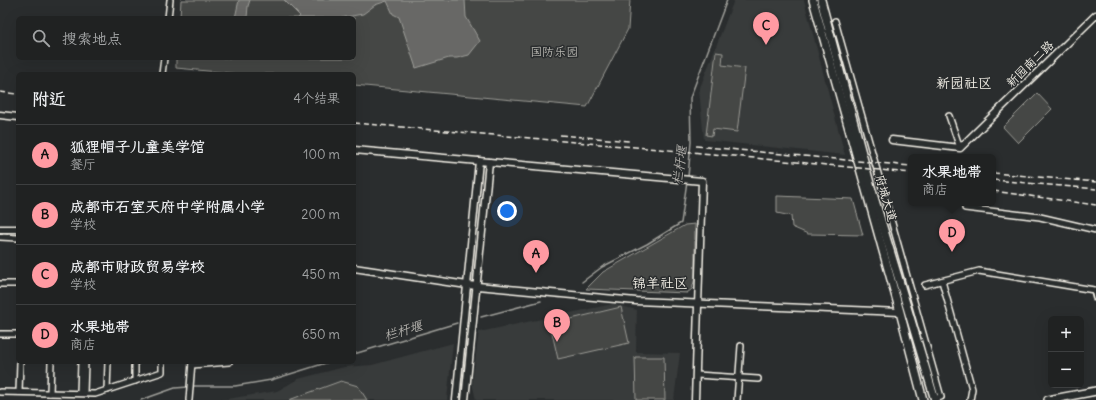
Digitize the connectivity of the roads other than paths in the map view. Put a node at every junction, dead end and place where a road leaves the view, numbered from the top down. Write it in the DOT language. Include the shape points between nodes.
graph roads {
  1 [pos="170,0"];
  2 [pos="814,0"];
  3 [pos="821,0"];
  4 [pos="1096,15"];
  5 [pos="168,16"];
  6 [pos="835,21"];
  7 [pos="164,60"];
  8 [pos="162,72"];
  9 [pos="0,115"];
  10 [pos="949,116"];
  11 [pos="16,117"];
  12 [pos="892,140"];
  13 [pos="960,148"];
  14 [pos="356,150"];
  15 [pos="479,161"];
  16 [pos="489,162"];
  17 [pos="965,208"];
  18 [pos="0,229"];
  19 [pos="16,230"];
  20 [pos="1096,230"];
  21 [pos="0,237"];
  22 [pos="16,238"];
  23 [pos="356,268"];
  24 [pos="942,281"];
  25 [pos="0,284"];
  26 [pos="16,284"];
  27 [pos="466,285"];
  28 [pos="925,285"];
  29 [pos="476,286"];
  30 [pos="1096,298"];
  31 [pos="699,304"];
  32 [pos="900,312"];
  33 [pos="0,334"];
  34 [pos="16,334"];
  35 [pos="741,346"];
  36 [pos="20,364"];
  37 [pos="50,364"];
  38 [pos="81,364"];
  39 [pos="85,364"];
  40 [pos="108,364"];
  41 [pos="135,364"];
  42 [pos="162,364"];
  43 [pos="192,364"];
  44 [pos="697,375"];
  45 [pos="738,377"];
  46 [pos="758,379"];
  47 [pos="135,380"];
  48 [pos="107,390"];
  49 [pos="1096,391"];
  50 [pos="0,392"];
  51 [pos="19,392"];
  52 [pos="50,392"];
  53 [pos="82,393"];
  54 [pos="189,400"];
  55 [pos="456,400"];
  56 [pos="465,400"];
  57 [pos="695,400"];
  58 [pos="737,400"];
  59 [pos="923,400"];
  60 [pos="934,400"];
  61 [pos="970,400"];
  62 [pos="1048,400"];
  1 -- 5 [label="street"];
  2 -- 32 [label="main road, 府城大道"];
  3 -- 60 [label="main road, 府城大道"];
  4 -- 13 [label="street, 新园南二路"];
  6 -- 60 [label="street" via="941,397"];
  7 -- 8 [label="street"];
  9 -- 11 [label="street"];
  10 -- 13 [label="street"];
  12 -- 13 [label="street"];
  14 -- 15 [label="street"];
  15 -- 16 [label="street"];
  15 -- 27 [label="street"];
  16 -- 29 [label="street"];
  16 -- 31 [label="street" via="702,181"];
  17 -- 20 [label="street" via="1040,218"];
  18 -- 19 [label="street"];
  21 -- 22 [label="street"];
  23 -- 27 [label="street"];
  24 -- 28 [label="street"];
  24 -- 30 [label="street" via="978,271 1094,290"];
  24 -- 61 [label="street" via="972,389"];
  25 -- 26 [label="street"];
  27 -- 29 [label="street"];
  27 -- 55 [label="street"];
  29 -- 31 [label="street" via="636,301"];
  29 -- 56 [label="street"];
  31 -- 32 [label="street"];
  31 -- 44 [label="street"];
  32 -- 59 [label="main road, 府城大道"];
  33 -- 34 [label="street"];
  35 -- 45 [label="street"];
  36 -- 51 [label="street"];
  37 -- 52 [label="street"];
  38 -- 53 [label="street"];
  39 -- 53 [label="street"];
  40 -- 48 [label="street"];
  41 -- 47 [label="street"];
  42 -- 47 [label="street" via="162,372"];
  43 -- 54 [label="street"];
  44 -- 45 [label="street"];
  44 -- 57 [label="street"];
  45 -- 46 [label="street"];
  45 -- 58 [label="street"];
  47 -- 48 [label="street"];
  48 -- 53 [label="street" via="95,394"];
  49 -- 62 [label="main road"];
  50 -- 51 [label="street"];
  51 -- 52 [label="street"];
  52 -- 53 [label="street"];
}
